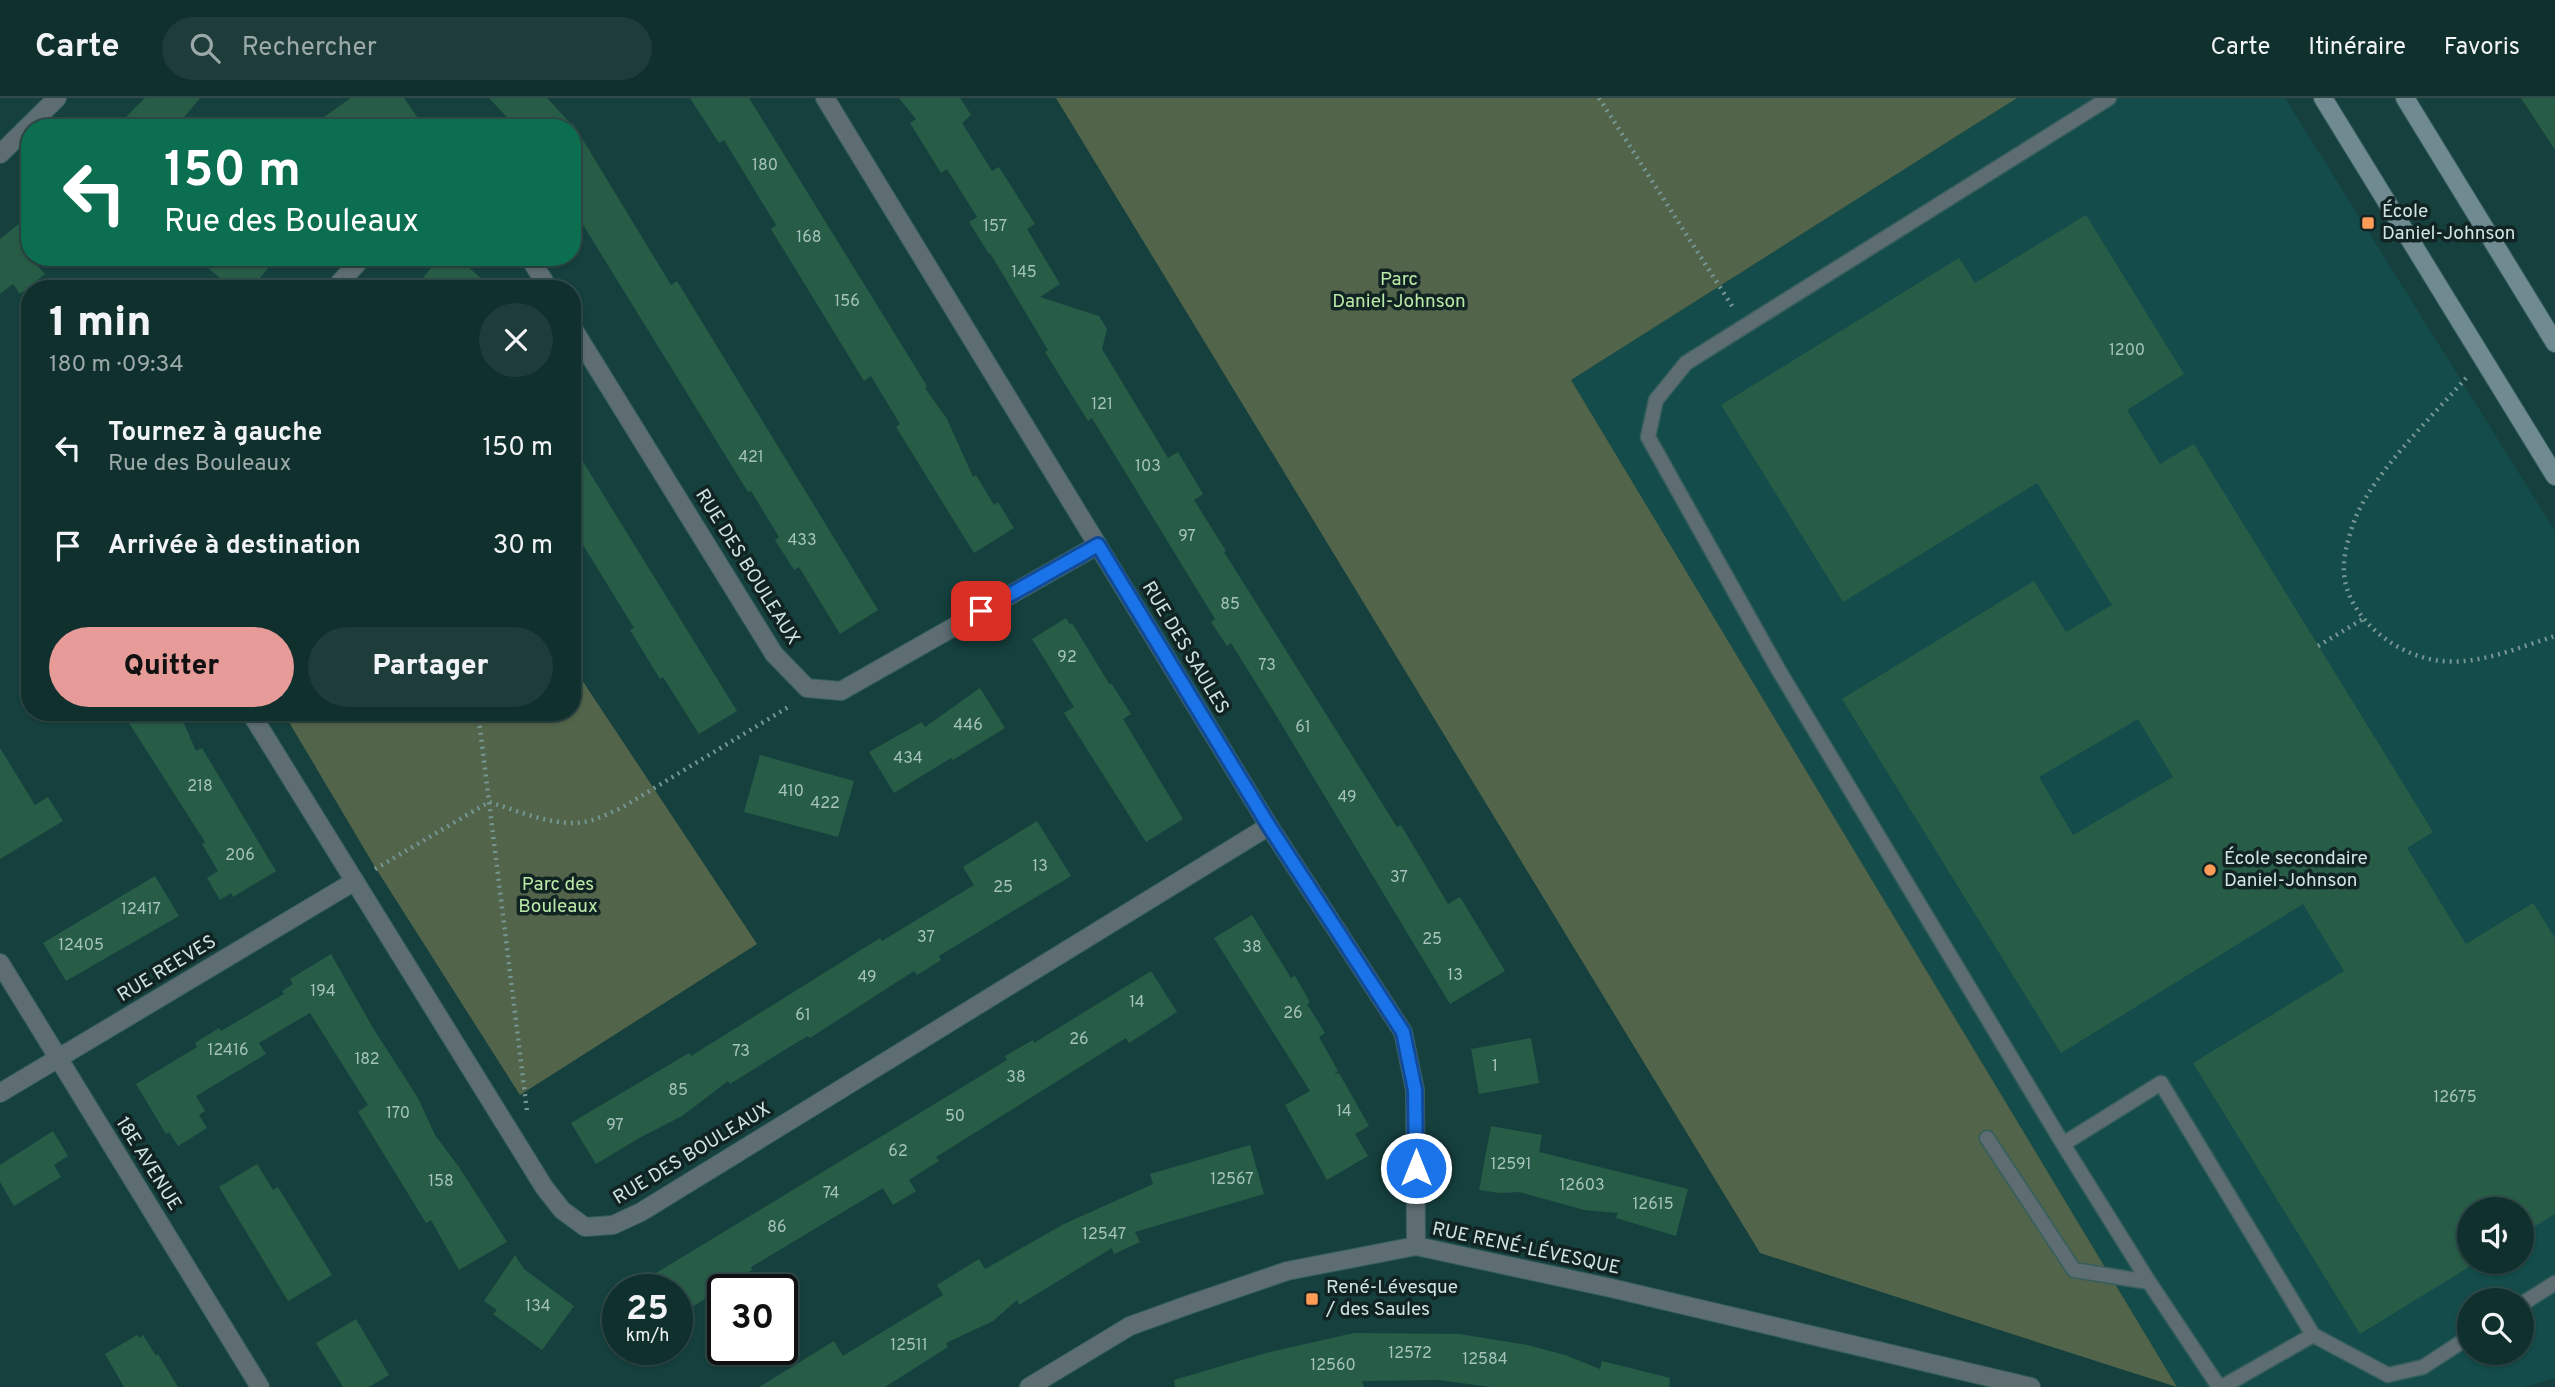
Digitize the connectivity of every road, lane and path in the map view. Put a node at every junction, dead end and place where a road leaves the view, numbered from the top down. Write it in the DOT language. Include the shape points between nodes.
graph roads {
  1 [pos="57,98"];
  2 [pos="825,98"];
  3 [pos="1599,98"];
  4 [pos="2109,98"];
  5 [pos="2323,98"];
  6 [pos="2405,98"];
  7 [pos="36,119"];
  8 [pos="21,133"];
  9 [pos="0,154"];
  10 [pos="355,266"];
  11 [pos="342,280"];
  12 [pos="1745,326"];
  13 [pos="581,342"];
  14 [pos="2555,343"];
  15 [pos="2483,359"];
  16 [pos="2555,476"];
  17 [pos="1098,545"];
  18 [pos="2363,619"];
  19 [pos="2555,636"];
  20 [pos="2318,646"];
  21 [pos="818,689"];
  22 [pos="256,721"];
  23 [pos="479,721"];
  24 [pos="489,802"];
  25 [pos="1269,826"];
  26 [pos="355,881"];
  27 [pos="0,962"];
  28 [pos="59,1058"];
  29 [pos="0,1093"];
  30 [pos="527,1116"];
  31 [pos="1987,1138"];
  32 [pos="2063,1144"];
  33 [pos="1416,1246"];
  34 [pos="2149,1282"];
  35 [pos="2555,1283"];
  36 [pos="2534,1296"];
  37 [pos="2313,1335"];
  38 [pos="2457,1346"];
  39 [pos="260,1387"];
  40 [pos="1029,1387"];
  41 [pos="2031,1387"];
  42 [pos="2220,1387"];
  1 -- 7 [label="street"];
  2 -- 17 [label="street, RUE DES SAULES"];
  3 -- 12 [label="path"];
  4 -- 12 [label="lane"];
  5 -- 15 [label="street"];
  6 -- 14 [label="street"];
  8 -- 9 [label="street"];
  10 -- 11 [label="street"];
  12 -- 32 [label="lane" via="1686,363 1656,400 1648,437 1779,669"];
  13 -- 21 [label="street, RUE DES BOULEAUX" via="774,654 807,688"];
  15 -- 16 [label="street"];
  15 -- 18 [label="path" via="2374,484 2356,517 2347,544 2345,582"];
  17 -- 21 [label="street" via="841,691"];
  17 -- 25 [label="street, RUE DES SAULES"];
  18 -- 19 [label="path" via="2399,648 2442,661 2468,661"];
  18 -- 20 [label="path"];
  21 -- 24 [label="path" via="596,819 570,823"];
  22 -- 26 [label="street, RUE DES BOULEAUX"];
  23 -- 24 [label="path"];
  24 -- 26 [label="path"];
  24 -- 30 [label="path"];
  25 -- 26 [label="street, RUE DES BOULEAUX" via="641,1212 613,1225 585,1227 562,1210 544,1187"];
  25 -- 33 [label="street, RUE DES SAULES" via="1403,1032 1415,1090"];
  26 -- 28 [label="street, RUE REEVES"];
  27 -- 28 [label="street, 18E AVENUE"];
  28 -- 29 [label="street, RUE REEVES"];
  28 -- 39 [label="street, 18E AVENUE"];
  31 -- 34 [label="lane" via="2074,1270"];
  32 -- 34 [label="lane"];
  32 -- 37 [label="lane" via="2161,1083"];
  33 -- 40 [label="street, RUE RENÉ-LÉVESQUE" via="1287,1271 1130,1326"];
  33 -- 41 [label="street, RUE RENÉ-LÉVESQUE"];
  34 -- 42 [label="lane"];
  35 -- 36 [label="lane"];
  37 -- 38 [label="lane" via="2388,1375 2423,1367"];
  37 -- 42 [label="lane"];
}
